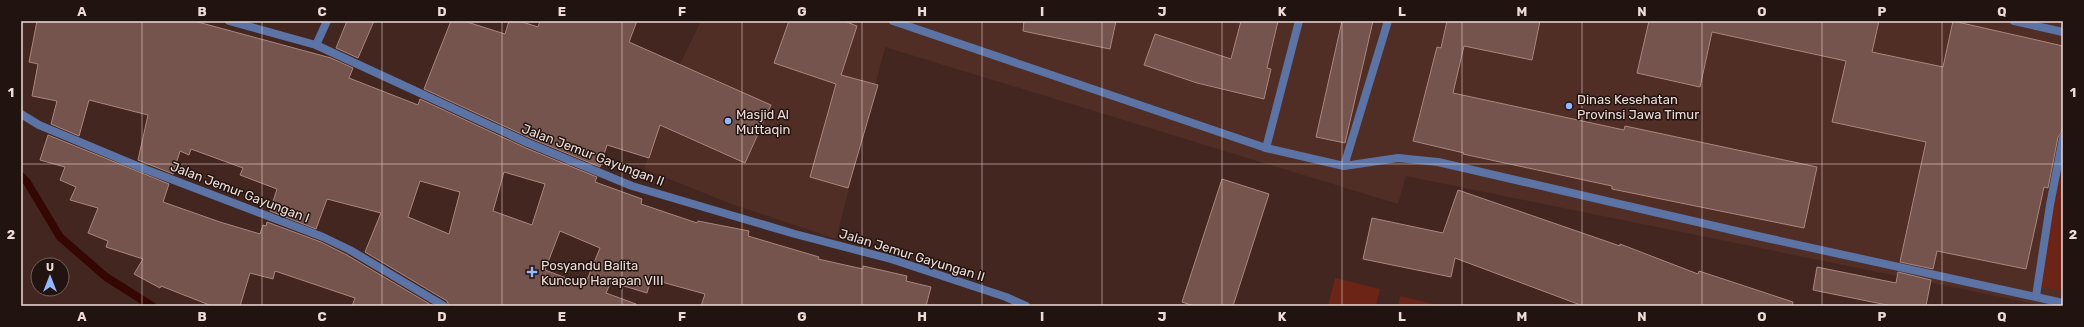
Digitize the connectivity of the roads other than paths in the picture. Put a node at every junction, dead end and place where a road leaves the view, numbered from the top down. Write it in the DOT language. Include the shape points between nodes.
graph roads {
  1 [pos="229,21"];
  2 [pos="327,21"];
  3 [pos="893,21"];
  4 [pos="1299,21"];
  5 [pos="1388,21"];
  6 [pos="2014,21"];
  7 [pos="2063,32"];
  8 [pos="316,45"];
  9 [pos="21,114"];
  10 [pos="2063,138"];
  11 [pos="1266,148"];
  12 [pos="1344,166"];
  13 [pos="2036,296"];
  14 [pos="2063,303"];
  15 [pos="444,306"];
  16 [pos="1026,306"];
  1 -- 8 [label="street, Jalan Jemur Gayungan II"];
  2 -- 8 [label="street"];
  3 -- 11 [label="street"];
  4 -- 11 [label="street"];
  5 -- 12 [label="street"];
  6 -- 7 [label="street"];
  8 -- 16 [label="street, Jalan Jemur Gayungan II" via="528,143 632,186 891,259"];
  9 -- 15 [label="street, Jalan Jemur Gayungan I" via="39,126 142,168 323,237 350,250"];
  10 -- 13 [label="street"];
  11 -- 12 [label="street"];
  12 -- 13 [label="street" via="1398,158 1438,162 1762,237"];
  13 -- 14 [label="street"];
}
